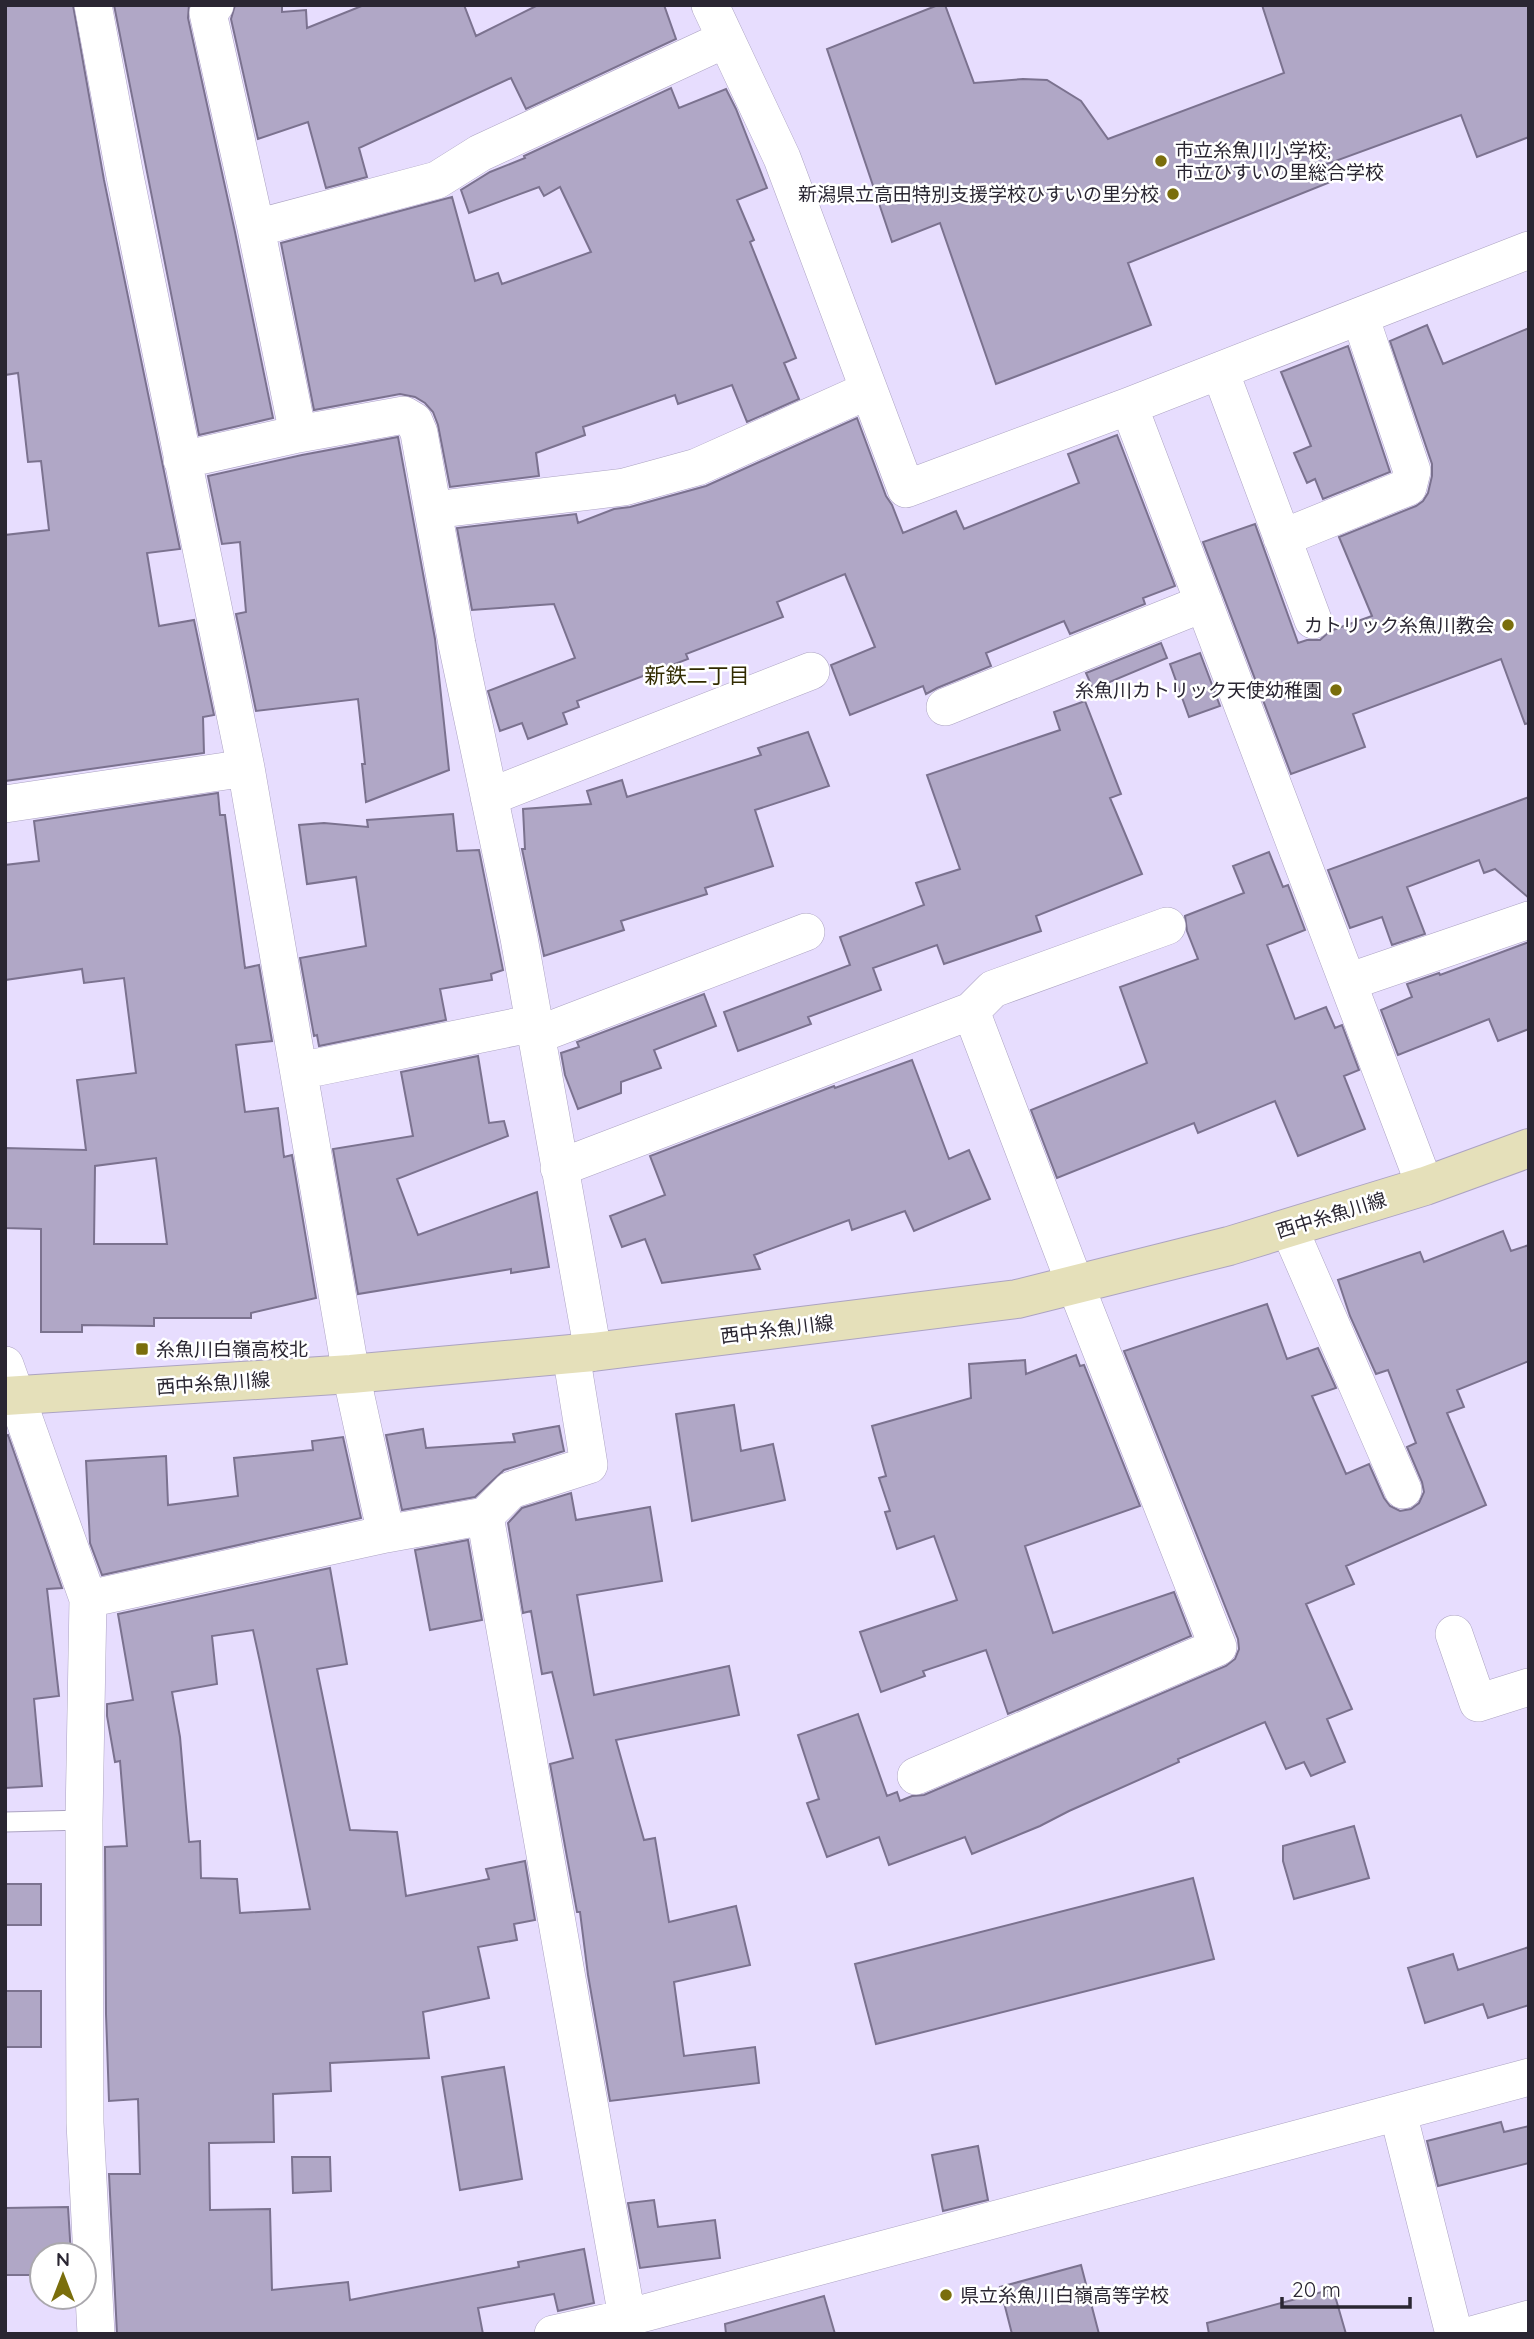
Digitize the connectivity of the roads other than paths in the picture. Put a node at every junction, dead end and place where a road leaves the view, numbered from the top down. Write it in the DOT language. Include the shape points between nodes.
graph roads {
  1 [pos="93,5"];
  2 [pos="215,5"];
  3 [pos="710,5"];
  4 [pos="726,39"];
  5 [pos="256,228"];
  6 [pos="1529,250"];
  7 [pos="1360,316"];
  8 [pos="1220,371"];
  9 [pos="869,390"];
  10 [pos="1129,406"];
  11 [pos="298,434"];
  12 [pos="182,460"];
  13 [pos="433,510"];
  14 [pos="1282,538"];
  15 [pos="1204,603"];
  16 [pos="1313,620"];
  17 [pos="811,671"];
  18 [pos="946,707"];
  19 [pos="246,768"];
  20 [pos="489,797"];
  21 [pos="5,804"];
  22 [pos="1529,920"];
  23 [pos="1167,926"];
  24 [pos="806,932"];
  25 [pos="1348,982"];
  26 [pos="971,1011"];
  27 [pos="536,1029"];
  28 [pos="299,1071"];
  29 [pos="1529,1148"];
  30 [pos="559,1168"];
  31 [pos="1425,1186"];
  32 [pos="1289,1228"];
  33 [pos="1074,1284"];
  34 [pos="582,1353"];
  35 [pos="351,1374"];
  36 [pos="9,1386"];
  37 [pos="1403,1490"];
  38 [pos="485,1516"];
  39 [pos="386,1534"];
  40 [pos="88,1599"];
  41 [pos="1454,1634"];
  42 [pos="1529,1687"];
  43 [pos="916,1776"];
  44 [pos="84,1820"];
  45 [pos="5,1822"];
  46 [pos="1529,2077"];
  47 [pos="1398,2113"];
  48 [pos="1529,2319"];
  49 [pos="628,2326"];
  50 [pos="96,2334"];
  51 [pos="553,2334"];
  52 [pos="1454,2334"];
  53 [pos="1475,2334"];
  1 -- 12 [label="street"];
  2 -- 5 [label="street" via="208,13"];
  3 -- 4 [label="street"];
  4 -- 5 [label="street" via="480,153 437,180"];
  4 -- 9 [label="street" via="782,158"];
  5 -- 11 [label="street"];
  6 -- 7 [label="street"];
  7 -- 8 [label="street"];
  7 -- 14 [label="street" via="1412,471 1408,486"];
  8 -- 10 [label="street"];
  8 -- 14 [label="street"];
  9 -- 10 [label="street" via="906,489"];
  9 -- 13 [label="street" via="697,467 624,486"];
  10 -- 15 [label="street"];
  11 -- 12 [label="street"];
  11 -- 13 [label="street" via="404,415 414,421 419,433"];
  12 -- 19 [label="street"];
  13 -- 20 [label="street"];
  14 -- 16 [label="street"];
  15 -- 18 [label="street"];
  15 -- 25 [label="street"];
  17 -- 20 [label="street"];
  19 -- 21 [label="street"];
  19 -- 28 [label="street"];
  20 -- 27 [label="street"];
  22 -- 25 [label="street"];
  23 -- 26 [label="street" via="993,989"];
  24 -- 27 [label="street"];
  25 -- 31 [label="street"];
  26 -- 30 [label="street"];
  26 -- 33 [label="street"];
  27 -- 28 [label="street"];
  27 -- 30 [label="street"];
  28 -- 35 [label="street"];
  29 -- 31 [label="main road, 西中糸魚川線"];
  30 -- 34 [label="street"];
  31 -- 32 [label="main road, 西中糸魚川線"];
  32 -- 33 [label="main road, 西中糸魚川線"];
  32 -- 37 [label="street"];
  33 -- 34 [label="main road, 西中糸魚川線" via="1017,1299"];
  33 -- 43 [label="street" via="1218,1647"];
  34 -- 35 [label="main road, 西中糸魚川線"];
  34 -- 38 [label="street" via="589,1465 512,1490"];
  35 -- 36 [label="main road, 西中糸魚川線"];
  35 -- 39 [label="street"];
  36 -- 40 [label="street"];
  38 -- 39 [label="street"];
  38 -- 49 [label="street"];
  39 -- 40 [label="street"];
  40 -- 44 [label="street"];
  41 -- 42 [label="street" via="1478,1703"];
  44 -- 45 [label="lane"];
  44 -- 50 [label="street" via="85,2123"];
  46 -- 47 [label="street"];
  47 -- 49 [label="street"];
  47 -- 52 [label="street"];
  48 -- 53 [label="street"];
  49 -- 51 [label="street"];
}
